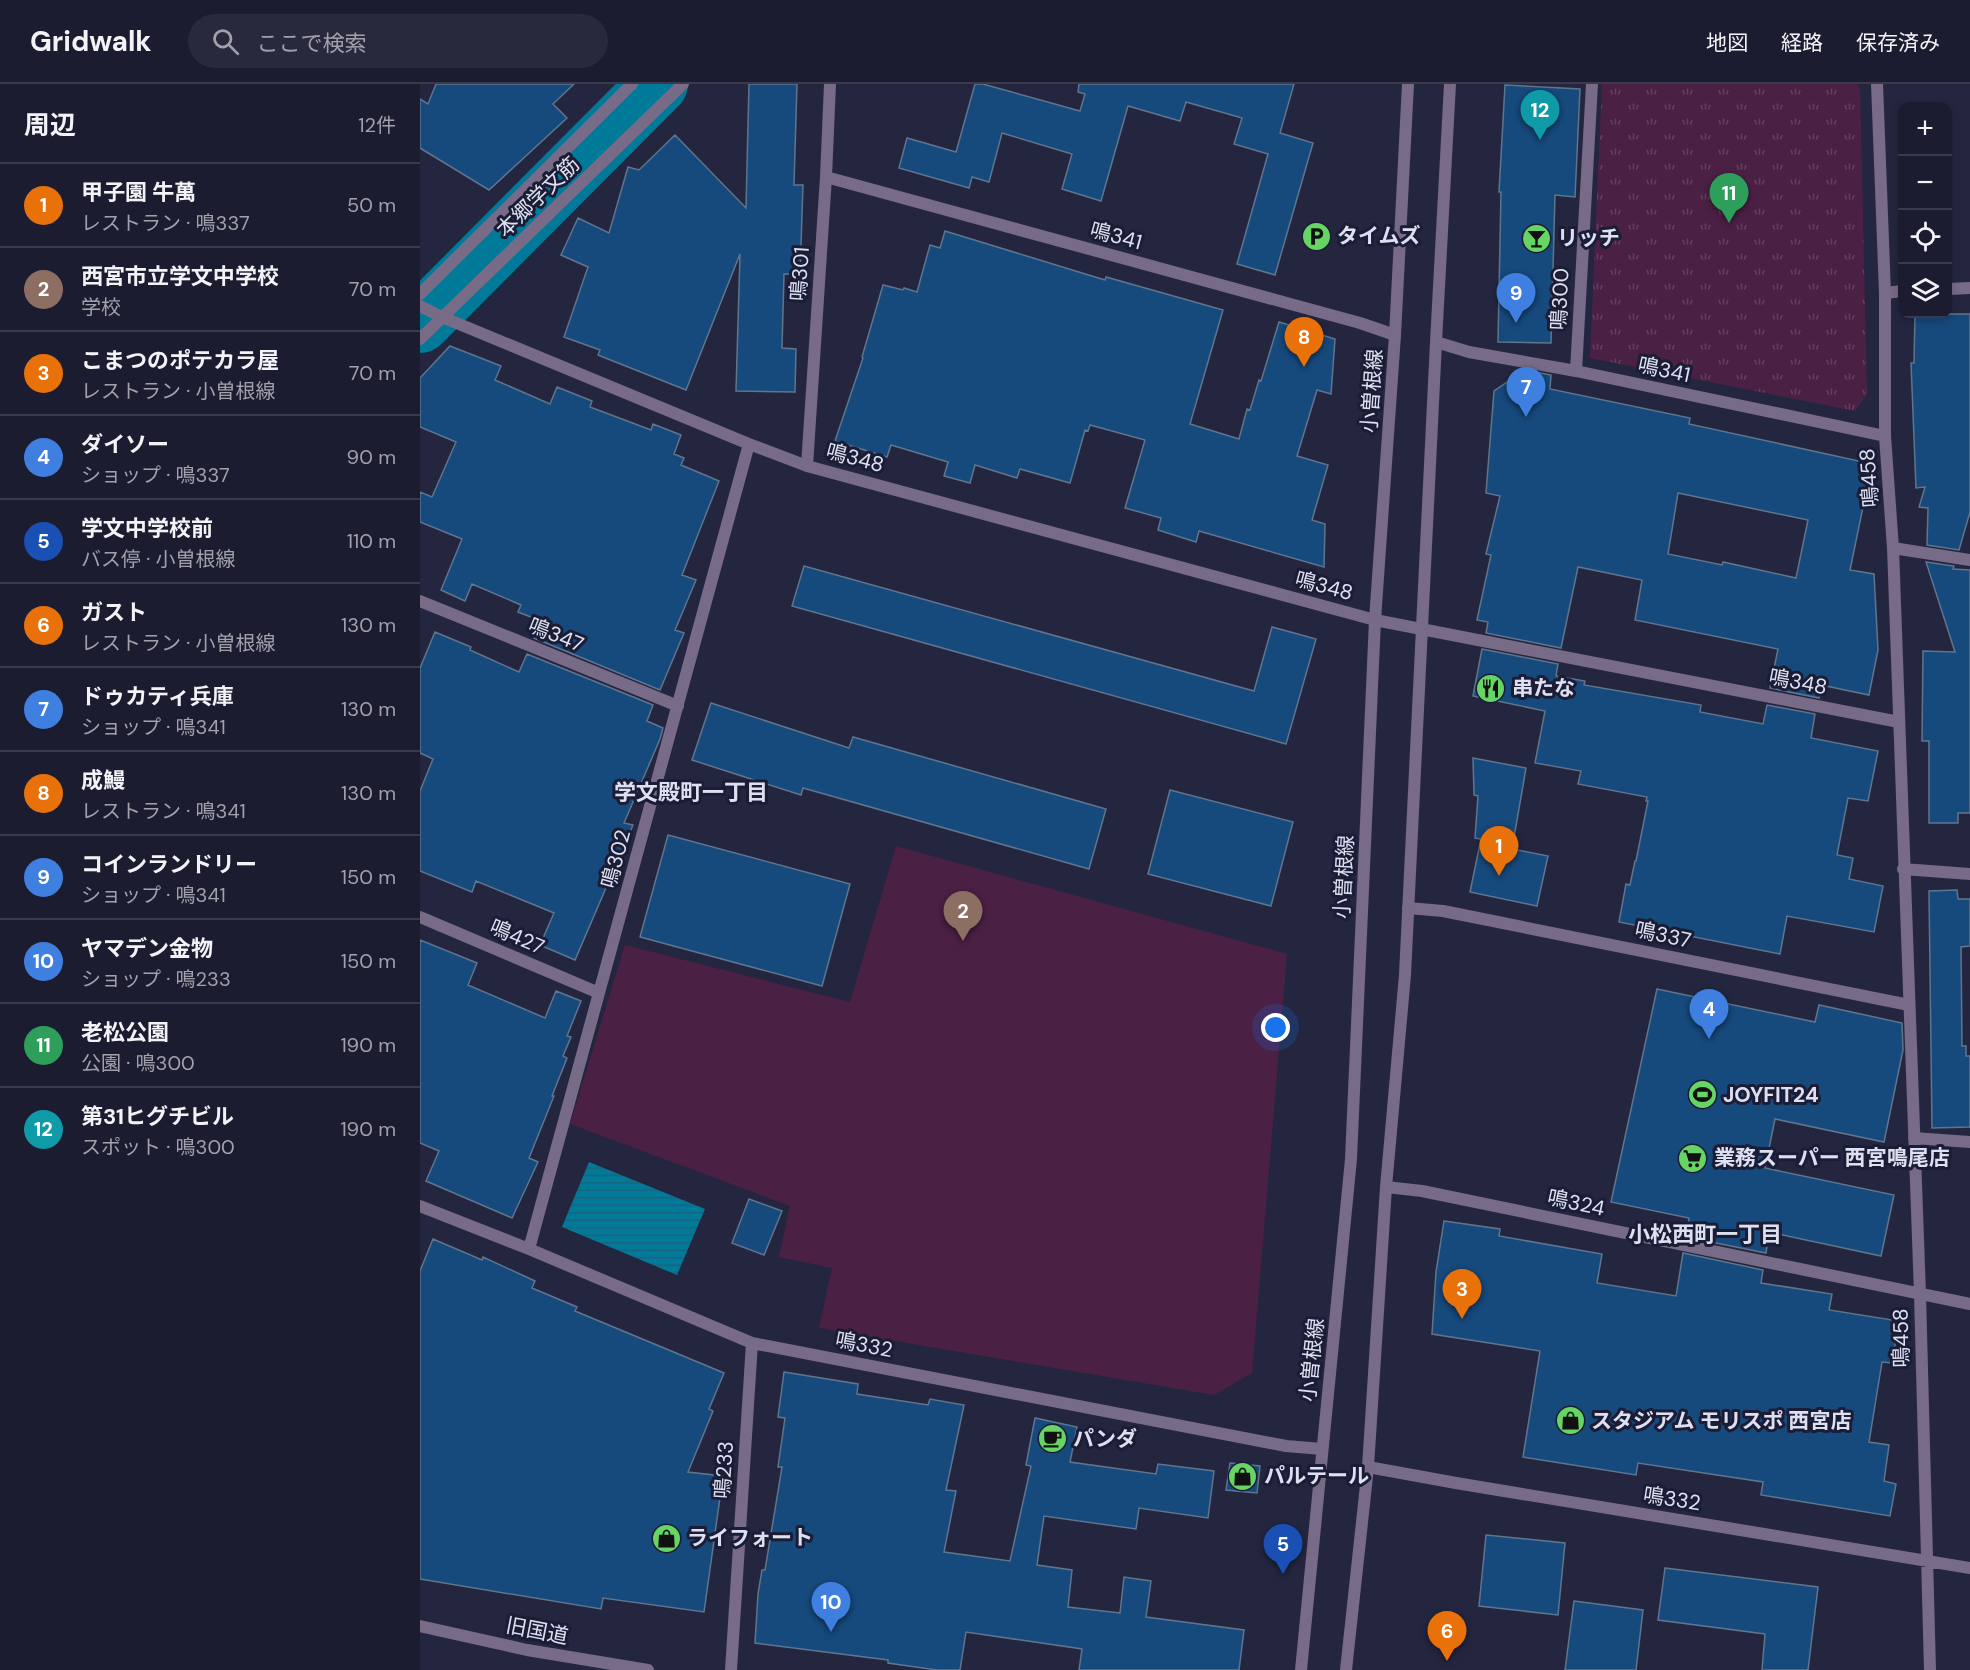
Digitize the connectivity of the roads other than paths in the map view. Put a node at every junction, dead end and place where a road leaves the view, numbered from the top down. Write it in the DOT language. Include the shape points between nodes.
graph roads {
  1 [pos="632,84"];
  2 [pos="684,84"];
  3 [pos="830,84"];
  4 [pos="1408,84"];
  5 [pos="1450,84"];
  6 [pos="1592,84"];
  7 [pos="1877,84"];
  8 [pos="826,177"];
  9 [pos="1970,288"];
  10 [pos="1952,289"];
  11 [pos="1898,291"];
  12 [pos="1885,293"];
  13 [pos="420,294"];
  14 [pos="420,306"];
  15 [pos="438,316"];
  16 [pos="1395,335"];
  17 [pos="420,339"];
  18 [pos="1436,342"];
  19 [pos="1576,371"];
  20 [pos="1886,436"];
  21 [pos="749,444"];
  22 [pos="807,466"];
  23 [pos="1893,548"];
  24 [pos="1970,560"];
  25 [pos="420,601"];
  26 [pos="1375,620"];
  27 [pos="1422,628"];
  28 [pos="678,706"];
  29 [pos="1899,722"];
  30 [pos="1903,869"];
  31 [pos="1970,874"];
  32 [pos="1408,908"];
  33 [pos="420,917"];
  34 [pos="599,993"];
  35 [pos="1909,1005"];
  36 [pos="1914,1138"];
  37 [pos="1970,1142"];
  38 [pos="1386,1187"];
  39 [pos="420,1206"];
  40 [pos="529,1249"];
  41 [pos="1920,1294"];
  42 [pos="1970,1304"];
  43 [pos="752,1343"];
  44 [pos="1322,1449"];
  45 [pos="1368,1467"];
  46 [pos="1926,1561"];
  47 [pos="1970,1569"];
  48 [pos="420,1626"];
  49 [pos="648,1670"];
  50 [pos="731,1670"];
  51 [pos="1301,1670"];
  52 [pos="1346,1670"];
  53 [pos="1930,1670"];
  1 -- 13 [label="street, 本郷学文筋"];
  2 -- 15 [label="street, 本郷学文筋"];
  3 -- 8 [label="street, 鳴301"];
  4 -- 16 [label="street, 小曽根線"];
  5 -- 18 [label="street"];
  6 -- 19 [label="street, 鳴300"];
  7 -- 12 [label="street, 鳴458"];
  8 -- 16 [label="street, 鳴341"];
  8 -- 22 [label="street, 鳴301"];
  9 -- 10 [label="street"];
  11 -- 12 [label="street"];
  12 -- 20 [label="street, 鳴458"];
  14 -- 15 [label="street, 鳴348"];
  15 -- 17 [label="street, 本郷学文筋"];
  15 -- 21 [label="street, 鳴348"];
  16 -- 26 [label="street, 小曽根線"];
  18 -- 19 [label="street, 鳴341" via="1469,352"];
  18 -- 27 [label="street"];
  19 -- 20 [label="street, 鳴341"];
  20 -- 23 [label="street, 鳴458"];
  21 -- 22 [label="street, 鳴348"];
  21 -- 28 [label="street, 鳴302"];
  22 -- 26 [label="street, 鳴348"];
  23 -- 24 [label="street"];
  23 -- 29 [label="street, 鳴458"];
  25 -- 28 [label="street, 鳴347"];
  26 -- 27 [label="street, 鳴348"];
  26 -- 44 [label="street, 小曽根線" via="1352,1159"];
  27 -- 29 [label="street, 鳴348"];
  27 -- 32 [label="street"];
  28 -- 34 [label="street, 鳴302"];
  29 -- 30 [label="street, 鳴458"];
  30 -- 31 [label="street"];
  30 -- 35 [label="street, 鳴458"];
  32 -- 35 [label="street, 鳴337" via="1443,911"];
  32 -- 38 [label="street"];
  33 -- 34 [label="street, 鳴427"];
  34 -- 40 [label="street, 鳴302"];
  35 -- 36 [label="street, 鳴458"];
  36 -- 37 [label="street"];
  36 -- 41 [label="street, 鳴458"];
  38 -- 41 [label="street, 鳴324"];
  38 -- 45 [label="street"];
  39 -- 40 [label="street, 鳴332"];
  40 -- 43 [label="street, 鳴332"];
  41 -- 42 [label="street, 鳴324"];
  41 -- 46 [label="street, 鳴458"];
  43 -- 44 [label="street, 鳴332" via="1286,1446"];
  43 -- 50 [label="street, 鳴233"];
  44 -- 51 [label="street, 小曽根線"];
  45 -- 46 [label="street, 鳴332"];
  45 -- 52 [label="street"];
  46 -- 47 [label="street, 鳴332"];
  46 -- 53 [label="street, 鳴458"];
  48 -- 49 [label="street, 旧国道" via="527,1650"];
}
